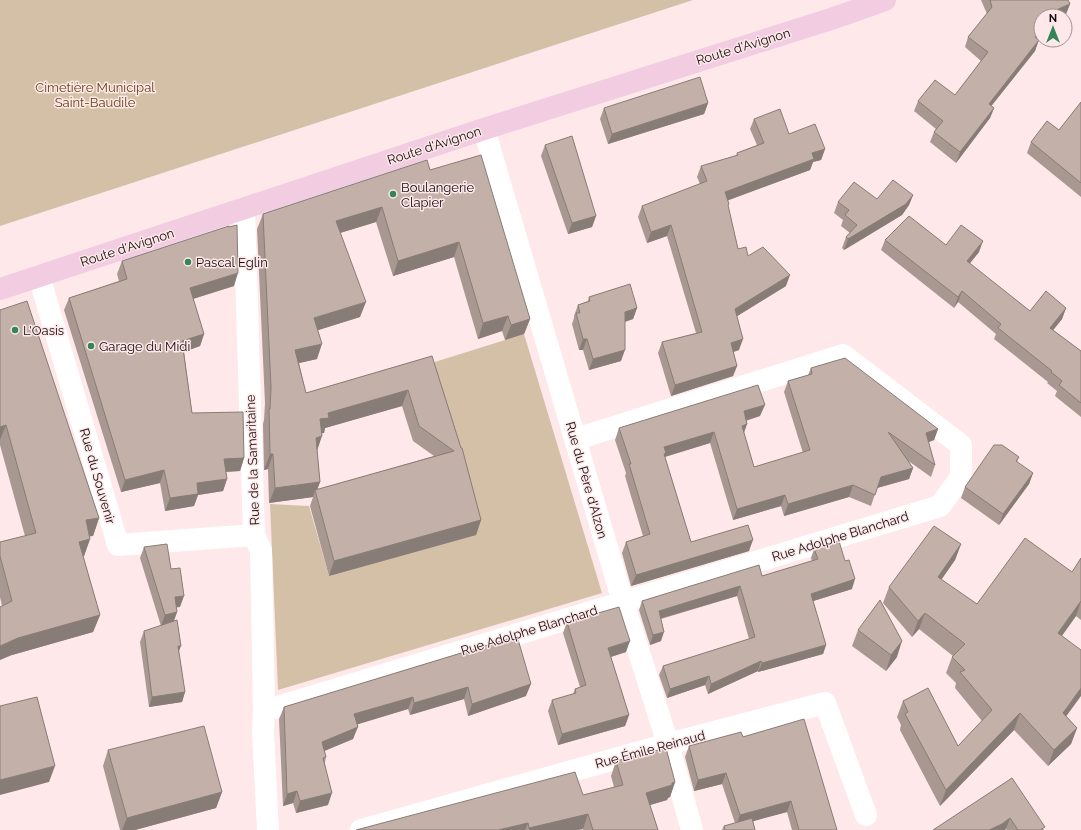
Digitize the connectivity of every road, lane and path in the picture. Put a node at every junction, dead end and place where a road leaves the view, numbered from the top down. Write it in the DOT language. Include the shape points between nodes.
graph roads {
  1 [pos="875,2"];
  2 [pos="484,129"];
  3 [pos="244,208"];
  4 [pos="39,276"];
  5 [pos="0,289"];
  6 [pos="576,439"];
  7 [pos="254,535"];
  8 [pos="623,602"];
  9 [pos="264,711"];
  10 [pos="668,744"];
  11 [pos="866,815"];
  12 [pos="268,830"];
  13 [pos="361,830"];
  14 [pos="692,830"];
  1 -- 2 [label="main road, Route d'Avignon"];
  2 -- 3 [label="main road, Route d'Avignon"];
  2 -- 6 [label="street, Rue du Père d'Alzon"];
  3 -- 4 [label="main road, Route d'Avignon"];
  3 -- 7 [label="street, Rue de la Samaritaine"];
  4 -- 5 [label="main road, Route d'Avignon"];
  4 -- 7 [label="street, Rue du Souvenir" via="118,545"];
  6 -- 8 [label="street, Rue du Père d'Alzon"];
  6 -- 8 [label="street, Rue Adolphe Blanchard" via="843,355 961,445 961,477 940,506"];
  7 -- 9 [label="street, Rue de la Samaritaine" via="261,551"];
  8 -- 9 [label="street, Rue Adolphe Blanchard"];
  8 -- 10 [label="street, Rue du Père d'Alzon"];
  9 -- 12 [label="street, Rue de la Samaritaine"];
  10 -- 11 [label="street, Rue Émile Reinaud" via="825,703"];
  10 -- 13 [label="street, Rue Émile Reinaud"];
  10 -- 14 [label="street, Rue du Père d'Alzon"];
}
